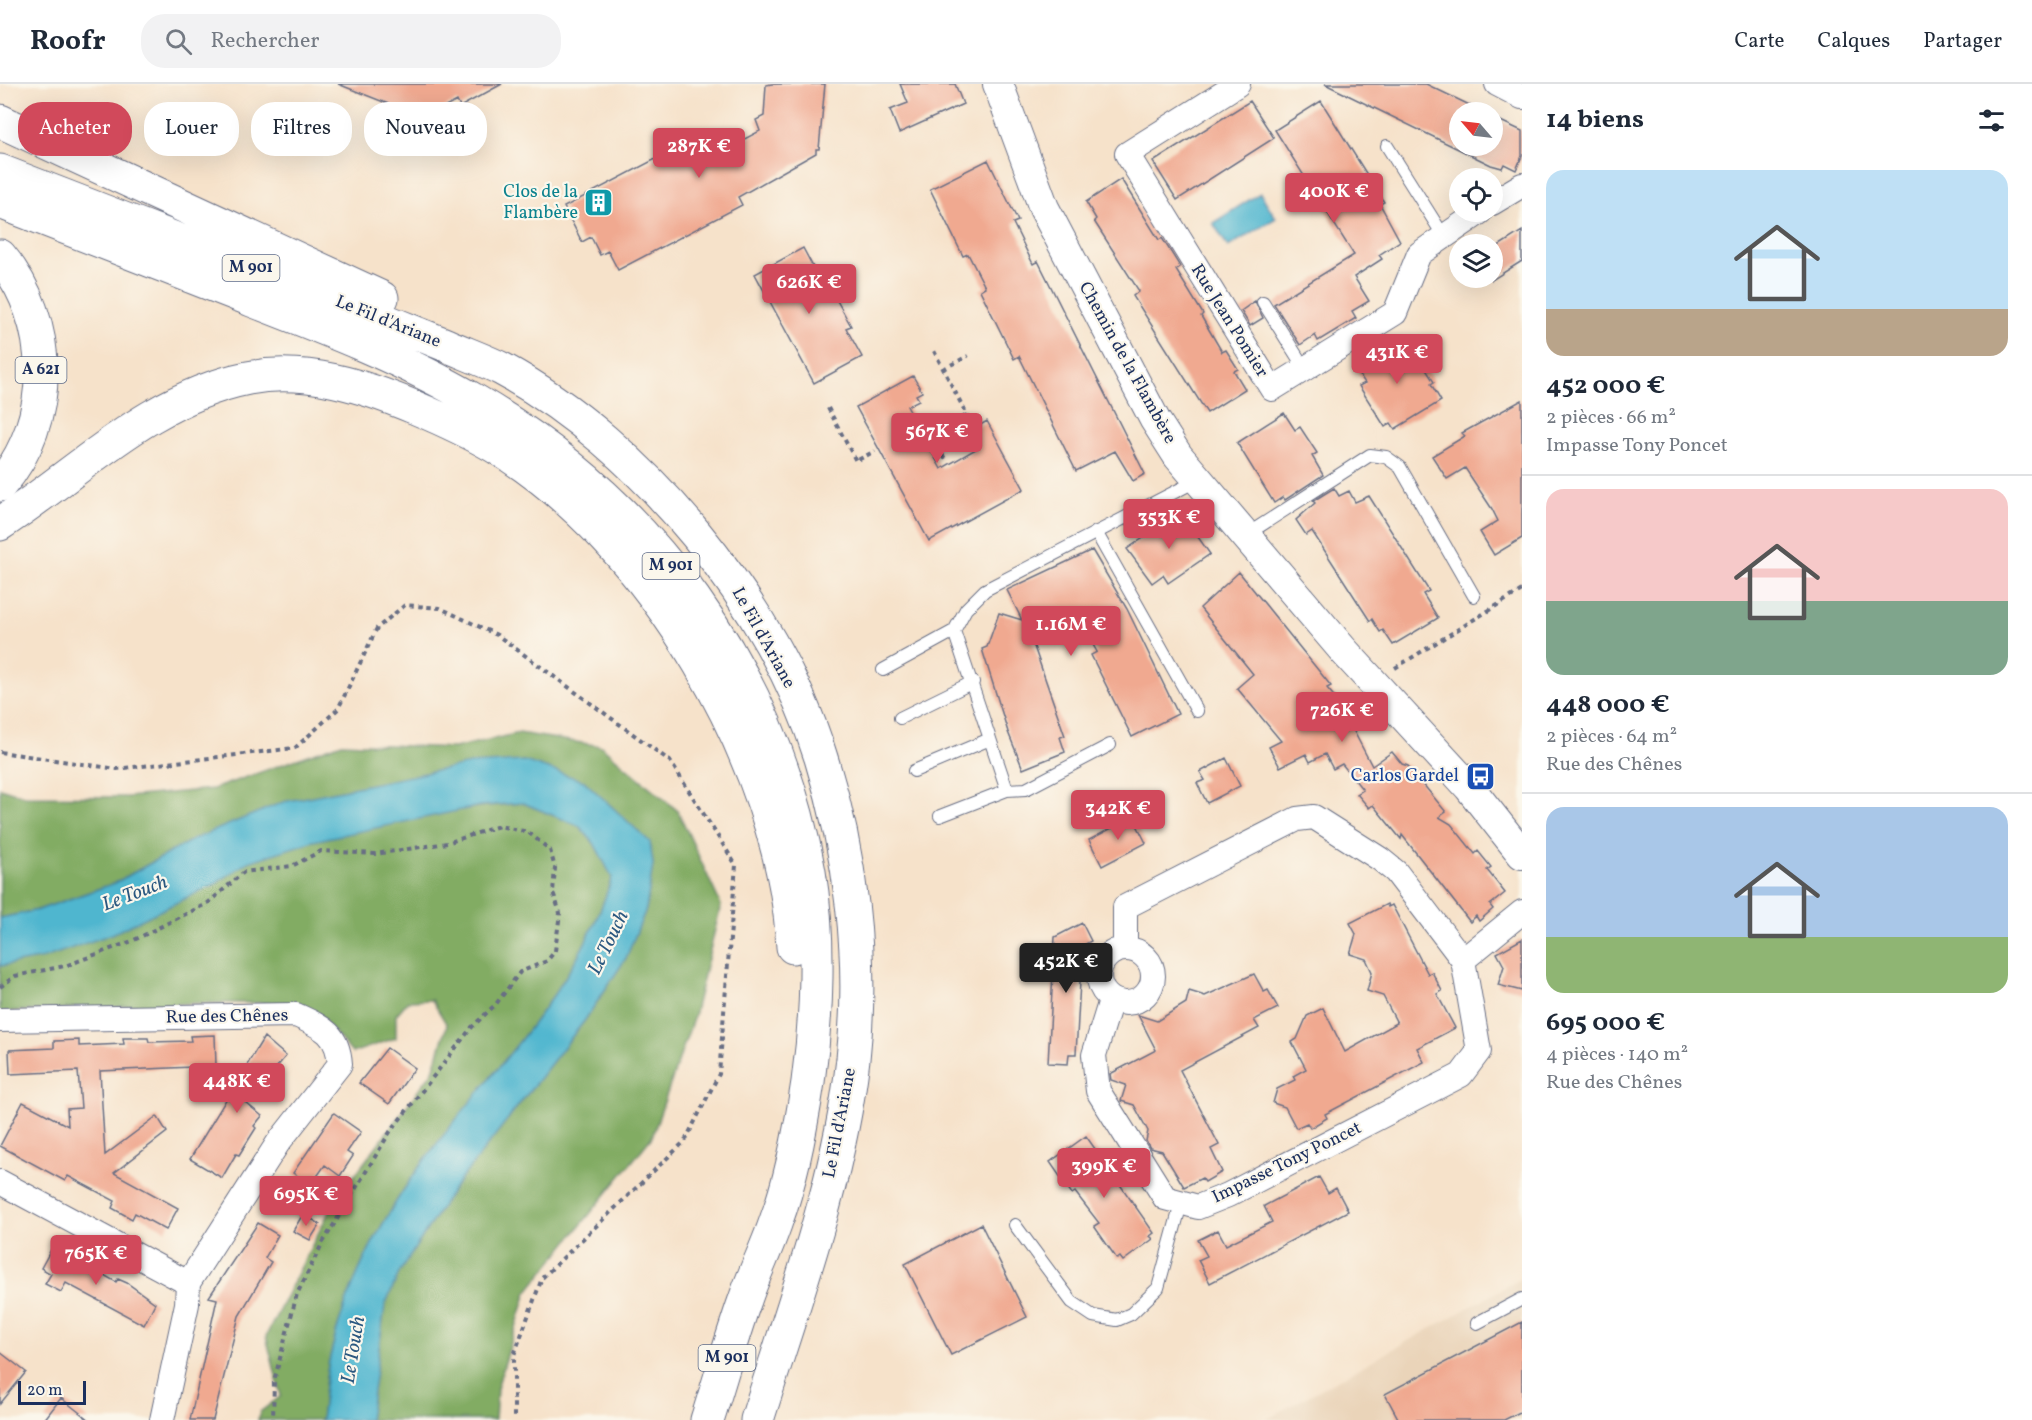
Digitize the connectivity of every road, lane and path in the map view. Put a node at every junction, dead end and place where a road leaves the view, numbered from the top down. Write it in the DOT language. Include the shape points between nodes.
graph roads {
  1 [pos="998,84"];
  2 [pos="1238,84"];
  3 [pos="1497,84"];
  4 [pos="1522,97"];
  5 [pos="13,127"];
  6 [pos="1387,146"];
  7 [pos="0,171"];
  8 [pos="1522,184"];
  9 [pos="1503,197"];
  10 [pos="0,202"];
  11 [pos="1464,222"];
  12 [pos="1443,235"];
  13 [pos="0,256"];
  14 [pos="1263,302"];
  15 [pos="934,351"];
  16 [pos="968,356"];
  17 [pos="501,369"];
  18 [pos="943,369"];
  19 [pos="1305,369"];
  20 [pos="828,408"];
  21 [pos="875,451"];
  22 [pos="946,461"];
  23 [pos="1199,480"];
  24 [pos="0,485"];
  25 [pos="0,524"];
  26 [pos="1096,532"];
  27 [pos="1246,535"];
  28 [pos="1522,590"];
  29 [pos="1474,596"];
  30 [pos="954,631"];
  31 [pos="883,670"];
  32 [pos="1369,678"];
  33 [pos="973,682"];
  34 [pos="1197,711"];
  35 [pos="900,718"];
  36 [pos="990,740"];
  37 [pos="1110,745"];
  38 [pos="0,752"];
  39 [pos="914,771"];
  40 [pos="1007,790"];
  41 [pos="940,816"];
  42 [pos="1522,854"];
  43 [pos="1522,912"];
  44 [pos="1125,948"];
  45 [pos="1463,960"];
  46 [pos="0,987"];
  47 [pos="1111,1000"];
  48 [pos="0,1020"];
  49 [pos="0,1182"];
  50 [pos="1181,1204"];
  51 [pos="1015,1225"];
  52 [pos="188,1283"];
  53 [pos="746,1296"];
  54 [pos="1522,1299"];
  55 [pos="1477,1323"];
  56 [pos="162,1420"];
  57 [pos="273,1420"];
  58 [pos="514,1420"];
  59 [pos="707,1420"];
  60 [pos="757,1420"];
  1 -- 23 [label="street, Chemin de la Flambère" via="1044,208 1155,420"];
  2 -- 19 [label="street, Rue Jean Pomier" via="1127,154 1272,389"];
  3 -- 4 [label="street"];
  5 -- 17 [label="highway" via="477,343"];
  6 -- 12 [label="lane"];
  7 -- 17 [label="highway, Le Fil d'Ariane / M 901"];
  8 -- 9 [label="street"];
  10 -- 53 [label="highway, Le Fil d'Ariane / M 901" via="390,357 475,401 554,454 618,509 666,559 712,622 755,702 788,784 809,875 816,975 808,1083 798,1137 778,1217"];
  11 -- 12 [label="street, Rue Jean Pomier"];
  12 -- 19 [label="street, Rue Jean Pomier" via="1419,254 1395,313"];
  13 -- 24 [label="highway, A 621" via="17,277 32,308 42,355 34,422 21,456"];
  14 -- 19 [label="lane"];
  15 -- 18 [label="path"];
  16 -- 18 [label="path"];
  17 -- 60 [label="highway, Le Fil d'Ariane / M 901" via="560,406 613,447 681,515 744,598 788,676 820,755 841,839 857,951 853,1058 836,1155"];
  18 -- 22 [label="path" via="967,415 932,435"];
  20 -- 21 [label="path" via="856,461"];
  23 -- 26 [label="lane"];
  23 -- 27 [label="street, Chemin de la Flambère"];
  25 -- 53 [label="highway, M 901" via="112,440 161,410 249,378 285,375 369,388 494,446 559,494 625,558 711,680 762,798 785,881 796,1002 791,1059 783,1118"];
  26 -- 30 [label="lane" via="985,590 966,609"];
  26 -- 34 [label="lane"];
  27 -- 29 [label="lane" via="1370,455 1386,457 1400,467"];
  27 -- 32 [label="street, Chemin de la Flambère"];
  28 -- 32 [label="path" via="1388,673"];
  30 -- 31 [label="lane"];
  30 -- 33 [label="lane"];
  32 -- 42 [label="street, Chemin de la Flambère" via="1469,787"];
  33 -- 35 [label="lane"];
  33 -- 36 [label="lane"];
  36 -- 39 [label="lane"];
  36 -- 40 [label="lane"];
  37 -- 40 [label="lane" via="1026,789"];
  38 -- 58 [label="path" via="117,769 295,748 338,709 377,628 405,605 440,608 497,635 669,761 736,865 719,1074 685,1141 542,1278 513,1355"];
  40 -- 41 [label="lane"];
  43 -- 45 [label="street"];
  44 -- 45 [label="street, Impasse Tony Poncet" via="1125,907 1297,819 1314,817 1396,873"];
  44 -- 47 [label="street" via="1115,951 1101,965 1099,982"];
  44 -- 47 [label="street" via="1148,959 1154,980 1146,996 1129,1004"];
  45 -- 50 [label="street, Impasse Tony Poncet" via="1479,1051 1461,1075 1228,1195 1198,1207"];
  46 -- 57 [label="path" via="15,976 65,966 132,941 208,903 244,872 292,866 321,851 375,854 447,843 500,826 528,832 550,850 555,868 553,892 560,913 555,951 547,961 520,972 472,1027 371,1162 297,1294 274,1381"];
  47 -- 50 [label="street" via="1094,1055 1098,1091 1165,1198"];
  48 -- 52 [label="street, Rue des Chênes" via="296,1016 321,1026 334,1039 340,1064 278,1143"];
  49 -- 52 [label="street"];
  50 -- 51 [label="lane" via="1158,1288 1131,1314 1118,1320 1093,1316 1072,1302"];
  52 -- 56 [label="street"];
  53 -- 59 [label="highway, Le Fil d'Ariane / M 901"];
  54 -- 55 [label="lane"];
}
